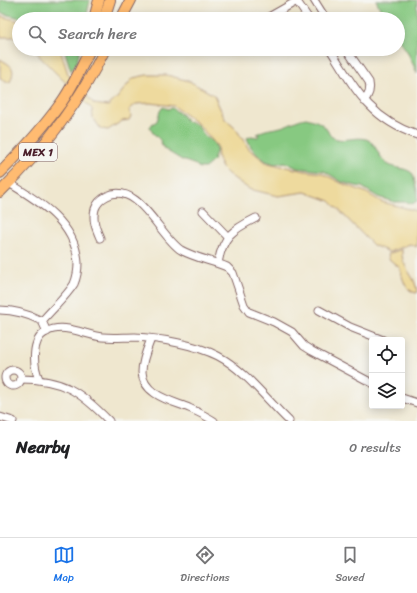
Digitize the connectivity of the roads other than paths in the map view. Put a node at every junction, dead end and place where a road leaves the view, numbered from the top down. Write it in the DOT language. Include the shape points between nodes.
graph roads {
  1 [pos="99,0"];
  2 [pos="110,0"];
  3 [pos="124,0"];
  4 [pos="131,0"];
  5 [pos="314,0"];
  6 [pos="296,1"];
  7 [pos="96,12"];
  8 [pos="106,12"];
  9 [pos="120,12"];
  10 [pos="125,12"];
  11 [pos="277,12"];
  12 [pos="304,12"];
  13 [pos="322,12"];
  14 [pos="84,56"];
  15 [pos="87,56"];
  16 [pos="101,56"];
  17 [pos="335,56"];
  18 [pos="351,56"];
  19 [pos="82,66"];
  20 [pos="364,101"];
  21 [pos="417,135"];
  22 [pos="0,173"];
  23 [pos="9,183"];
  24 [pos="0,192"];
  25 [pos="203,211"];
  26 [pos="256,218"];
  27 [pos="227,236"];
  28 [pos="100,238"];
  29 [pos="218,263"];
  30 [pos="0,310"];
  31 [pos="319,310"];
  32 [pos="42,321"];
  33 [pos="47,332"];
  34 [pos="375,337"];
  35 [pos="151,339"];
  36 [pos="0,369"];
  37 [pos="6,374"];
  38 [pos="21,379"];
  39 [pos="38,379"];
  40 [pos="369,381"];
  41 [pos="405,399"];
  42 [pos="417,403"];
  43 [pos="0,417"];
  44 [pos="13,421"];
  45 [pos="109,421"];
  46 [pos="214,421"];
  47 [pos="289,421"];
  1 -- 7 [label="highway"];
  2 -- 8 [label="highway"];
  3 -- 9 [label="highway"];
  4 -- 10 [label="highway"];
  5 -- 13 [label="street"];
  6 -- 11 [label="street"];
  6 -- 12 [label="street"];
  14 -- 19 [label="highway"];
  15 -- 19 [label="highway, MEX 1"];
  16 -- 23 [label="highway, MEX 1" via="72,108 40,150"];
  17 -- 20 [label="street"];
  18 -- 20 [label="street" via="369,82 369,95"];
  19 -- 22 [label="highway, MEX 1" via="61,103 35,136"];
  20 -- 21 [label="street" via="394,125"];
  23 -- 24 [label="highway, MEX 1"];
  23 -- 32 [label="street" via="52,212 62,223 75,246 78,258 78,271 74,283"];
  25 -- 27 [label="street"];
  26 -- 27 [label="street"];
  27 -- 29 [label="street"];
  28 -- 29 [label="street" via="94,219 96,206 106,196 122,193 138,202 180,249"];
  29 -- 40 [label="street" via="233,273 249,312 292,332 304,346"];
  30 -- 32 [label="street" via="20,312"];
  31 -- 34 [label="street"];
  32 -- 33 [label="street"];
  33 -- 35 [label="street" via="65,328 102,337"];
  33 -- 39 [label="street" via="40,338 36,350 34,361"];
  35 -- 46 [label="street" via="143,362 143,379 147,386 163,398"];
  35 -- 47 [label="street" via="201,349 218,356 241,373"];
  36 -- 37 [label="street"];
  37 -- 38 [label="street" via="16,371"];
  37 -- 38 [label="street" via="6,382 10,385 18,384"];
  38 -- 39 [label="street"];
  39 -- 45 [label="street" via="74,390"];
  41 -- 42 [label="street"];
  43 -- 44 [label="street"];
}
